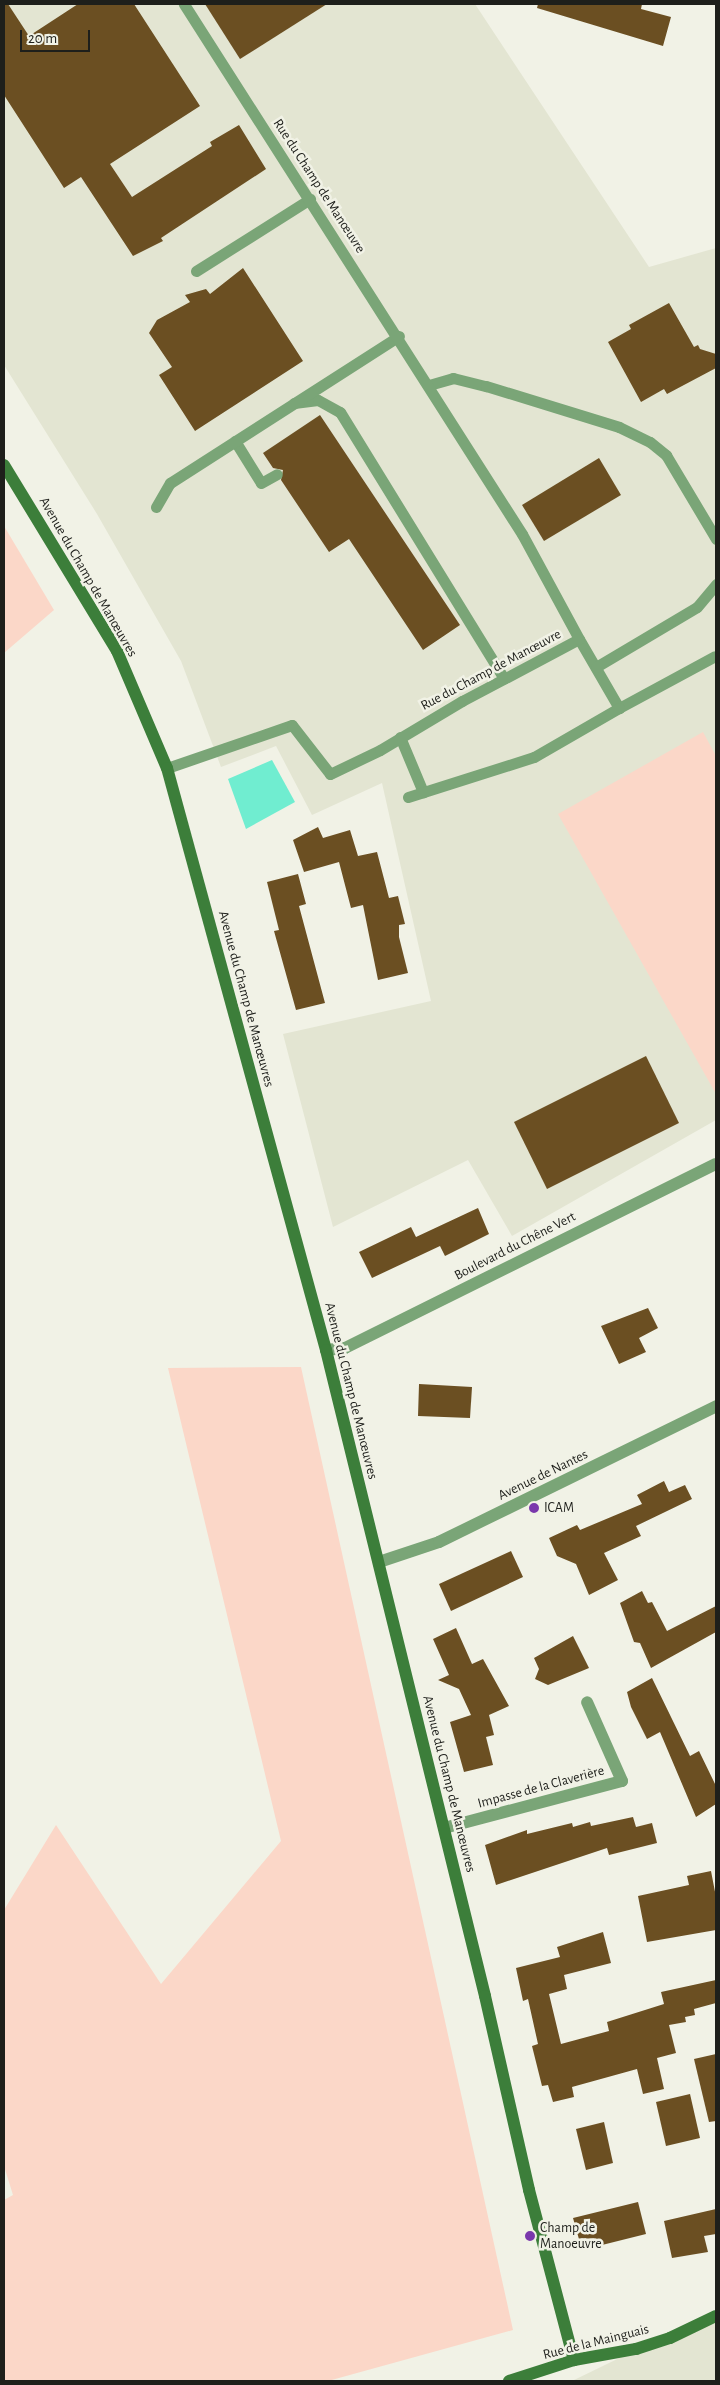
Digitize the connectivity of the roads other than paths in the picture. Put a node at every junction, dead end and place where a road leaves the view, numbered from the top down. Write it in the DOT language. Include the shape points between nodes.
graph roads {
  1 [pos="184,4"];
  2 [pos="310,199"];
  3 [pos="196,271"];
  4 [pos="398,336"];
  5 [pos="429,385"];
  6 [pos="294,404"];
  7 [pos="235,441"];
  8 [pos="4,465"];
  9 [pos="277,474"];
  10 [pos="156,507"];
  11 [pos="716,539"];
  12 [pos="716,584"];
  13 [pos="578,639"];
  14 [pos="715,656"];
  15 [pos="596,667"];
  16 [pos="504,679"];
  17 [pos="619,708"];
  18 [pos="400,737"];
  19 [pos="167,768"];
  20 [pos="423,792"];
  21 [pos="408,797"];
  22 [pos="716,1164"];
  23 [pos="326,1350"];
  24 [pos="716,1406"];
  25 [pos="379,1562"];
  26 [pos="587,1702"];
  27 [pos="444,1828"];
  28 [pos="716,2316"];
  29 [pos="574,2360"];
  30 [pos="509,2381"];
  1 -- 2 [label="lane, Rue du Champ de Manœuvre"];
  2 -- 3 [label="lane"];
  2 -- 4 [label="lane, Rue du Champ de Manœuvre"];
  4 -- 5 [label="lane, Rue du Champ de Manœuvre"];
  4 -- 6 [label="lane"];
  5 -- 11 [label="lane" via="454,378 486,386 619,427 650,442 666,455"];
  5 -- 13 [label="lane, Rue du Champ de Manœuvre" via="522,534"];
  6 -- 7 [label="lane"];
  6 -- 16 [label="lane" via="318,400 340,412"];
  7 -- 9 [label="lane" via="261,483"];
  7 -- 10 [label="lane" via="170,484"];
  8 -- 19 [label="street, Avenue du Champ de Manœuvres" via="117,651"];
  12 -- 15 [label="lane" via="697,607"];
  13 -- 15 [label="lane"];
  13 -- 16 [label="lane, Rue du Champ de Manœuvre"];
  14 -- 17 [label="lane"];
  15 -- 17 [label="lane"];
  16 -- 18 [label="lane, Rue du Champ de Manœuvre"];
  17 -- 20 [label="lane" via="534,757"];
  18 -- 19 [label="lane, Rue du Champ de Manœuvre" via="330,774 292,725"];
  18 -- 20 [label="lane"];
  19 -- 23 [label="street, Avenue du Champ de Manœuvres"];
  20 -- 21 [label="lane"];
  22 -- 23 [label="street, Boulevard du Chêne Vert" via="345,1348"];
  23 -- 25 [label="street, Avenue du Champ de Manœuvres"];
  24 -- 25 [label="street, Avenue de Nantes" via="439,1542"];
  25 -- 27 [label="street, Avenue du Champ de Manœuvres"];
  26 -- 27 [label="street, Impasse de la Claverière" via="622,1781"];
  27 -- 29 [label="street, Avenue du Champ de Manœuvres" via="529,2190"];
  28 -- 29 [label="street, Rue de la Mainguais" via="670,2338 636,2349"];
  29 -- 30 [label="street, Rue de la Mainguais"];
}
